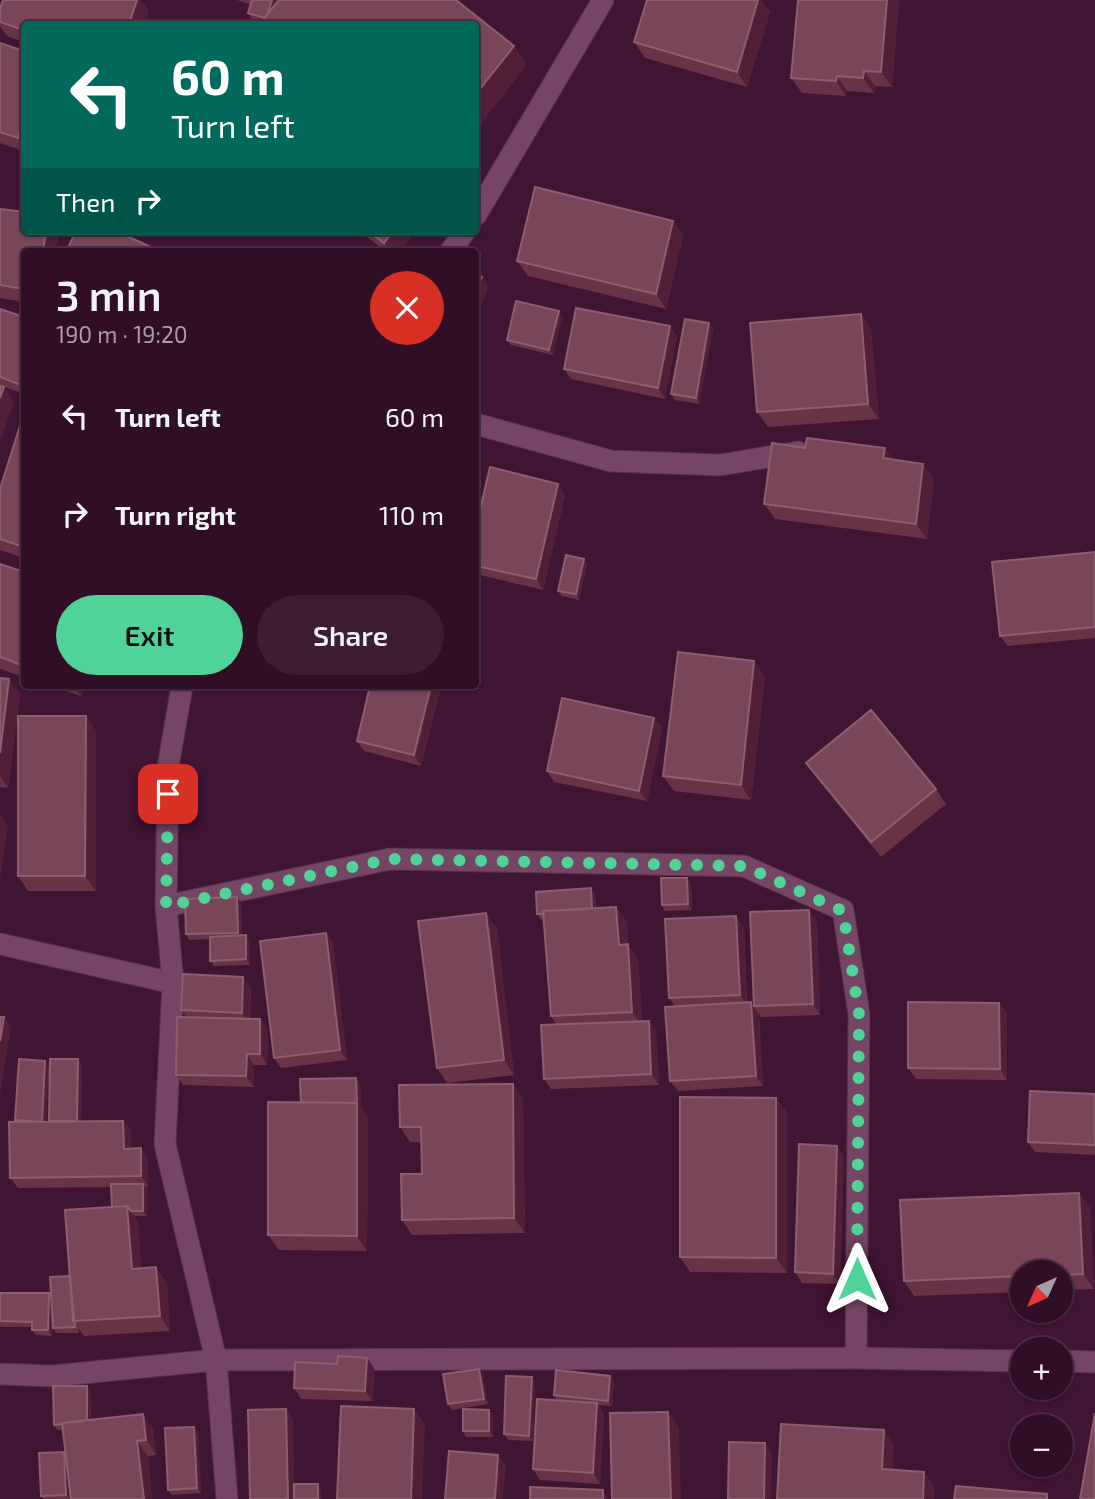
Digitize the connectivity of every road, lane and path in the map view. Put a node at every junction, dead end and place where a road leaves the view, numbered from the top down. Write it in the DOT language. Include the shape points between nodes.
graph roads {
  1 [pos="603,0"];
  2 [pos="479,210"];
  3 [pos="479,425"];
  4 [pos="822,448"];
  5 [pos="181,689"];
  6 [pos="166,906"];
  7 [pos="0,944"];
  8 [pos="173,984"];
  9 [pos="856,1358"];
  10 [pos="216,1360"];
  11 [pos="1010,1361"];
  12 [pos="1073,1361"];
  13 [pos="1095,1362"];
  14 [pos="0,1374"];
  15 [pos="227,1499"];
  1 -- 2 [label="street"];
  3 -- 4 [label="street" via="611,461 720,465"];
  5 -- 6 [label="street" via="168,767"];
  6 -- 8 [label="street"];
  6 -- 9 [label="street" via="390,859 744,866 843,911 859,1014"];
  7 -- 8 [label="street"];
  8 -- 10 [label="street" via="164,1144"];
  9 -- 10 [label="street"];
  9 -- 11 [label="street"];
  10 -- 14 [label="street" via="52,1376"];
  10 -- 15 [label="street"];
  12 -- 13 [label="street"];
}
